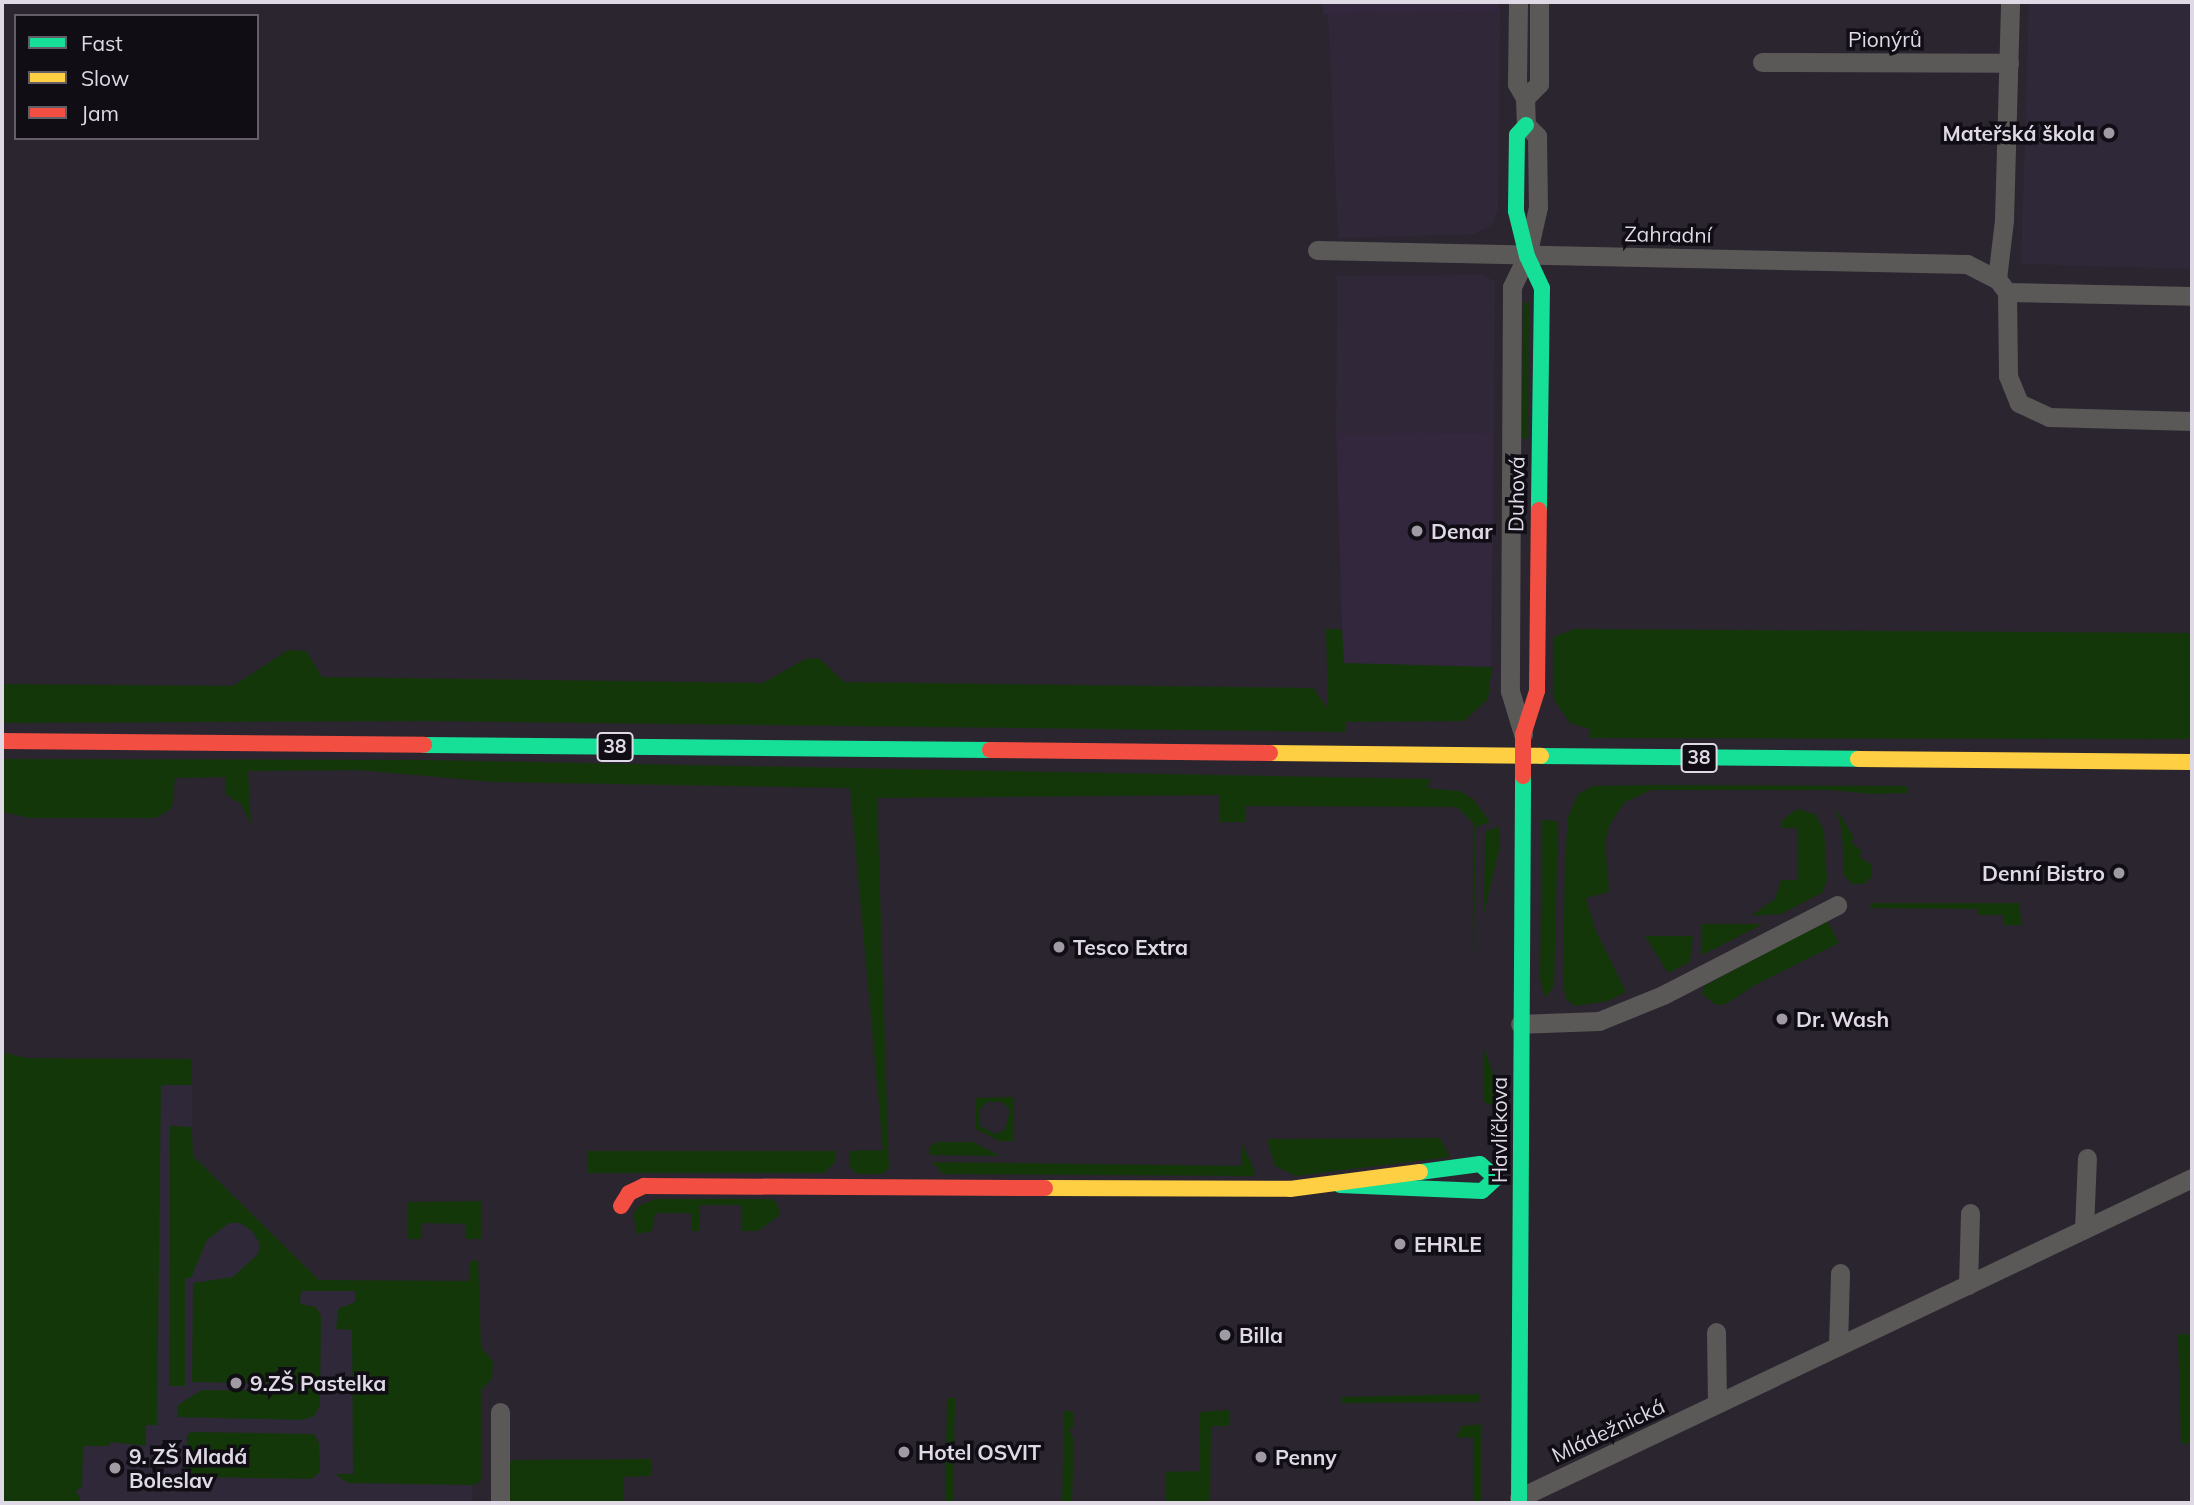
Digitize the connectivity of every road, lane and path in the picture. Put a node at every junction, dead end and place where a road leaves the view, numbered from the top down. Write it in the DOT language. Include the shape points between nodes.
graph roads {
  1 [pos="1518,2"];
  2 [pos="1539,2"];
  3 [pos="2010,2"];
  4 [pos="1762,62"];
  5 [pos="2008,63"];
  6 [pos="1525,98"];
  7 [pos="1317,250"];
  8 [pos="1527,256"];
  9 [pos="2002,285"];
  10 [pos="2192,296"];
  11 [pos="2192,421"];
  12 [pos="1523,735"];
  13 [pos="2,741"];
  14 [pos="1522,756"];
  15 [pos="2192,762"];
  16 [pos="1837,905"];
  17 [pos="1520,1024"];
  18 [pos="2087,1158"];
  19 [pos="2192,1178"];
  20 [pos="1340,1185"];
  21 [pos="621,1206"];
  22 [pos="1970,1213"];
  23 [pos="2084,1229"];
  24 [pos="1840,1273"];
  25 [pos="1968,1285"];
  26 [pos="1716,1332"];
  27 [pos="1838,1346"];
  28 [pos="1717,1403"];
  29 [pos="500,1412"];
  30 [pos="1519,1501"];
  31 [pos="500,1503"];
  1 -- 6 [label="street, Duhová" via="1517,84"];
  2 -- 6 [label="street, Duhová" via="1539,84"];
  3 -- 5 [label="street"];
  4 -- 5 [label="street, Pionýrů"];
  5 -- 9 [label="street"];
  6 -- 8 [label="street, Duhová" via="1526,125 1537,136 1538,207"];
  7 -- 8 [label="street, Zahradní"];
  8 -- 9 [label="street, Zahradní" via="1947,261 1967,264"];
  8 -- 12 [label="street, Duhová" via="1542,288 1536,691"];
  8 -- 12 [label="street, Duhová" via="1512,287 1510,691"];
  9 -- 10 [label="street, Zahradní"];
  9 -- 11 [label="street" via="2008,376 2019,403 2049,417"];
  12 -- 14 [label="street, Duhová"];
  13 -- 14 [label="street, 38"];
  14 -- 15 [label="street, 38"];
  14 -- 17 [label="street, Havlíčkova"];
  16 -- 17 [label="street" via="1663,995 1600,1021"];
  17 -- 30 [label="street, Havlíčkova"];
  18 -- 23 [label="street"];
  19 -- 23 [label="street, Mládežnická"];
  20 -- 20 [label="street" via="1482,1191 1496,1178 1480,1164"];
  20 -- 21 [label="street" via="644,1186 629,1193"];
  22 -- 25 [label="street"];
  23 -- 25 [label="street, Mládežnická"];
  24 -- 27 [label="street"];
  25 -- 27 [label="street, Mládežnická"];
  26 -- 28 [label="street"];
  27 -- 28 [label="street, Mládežnická"];
  28 -- 30 [label="street, Mládežnická"];
  29 -- 31 [label="street"];
}
